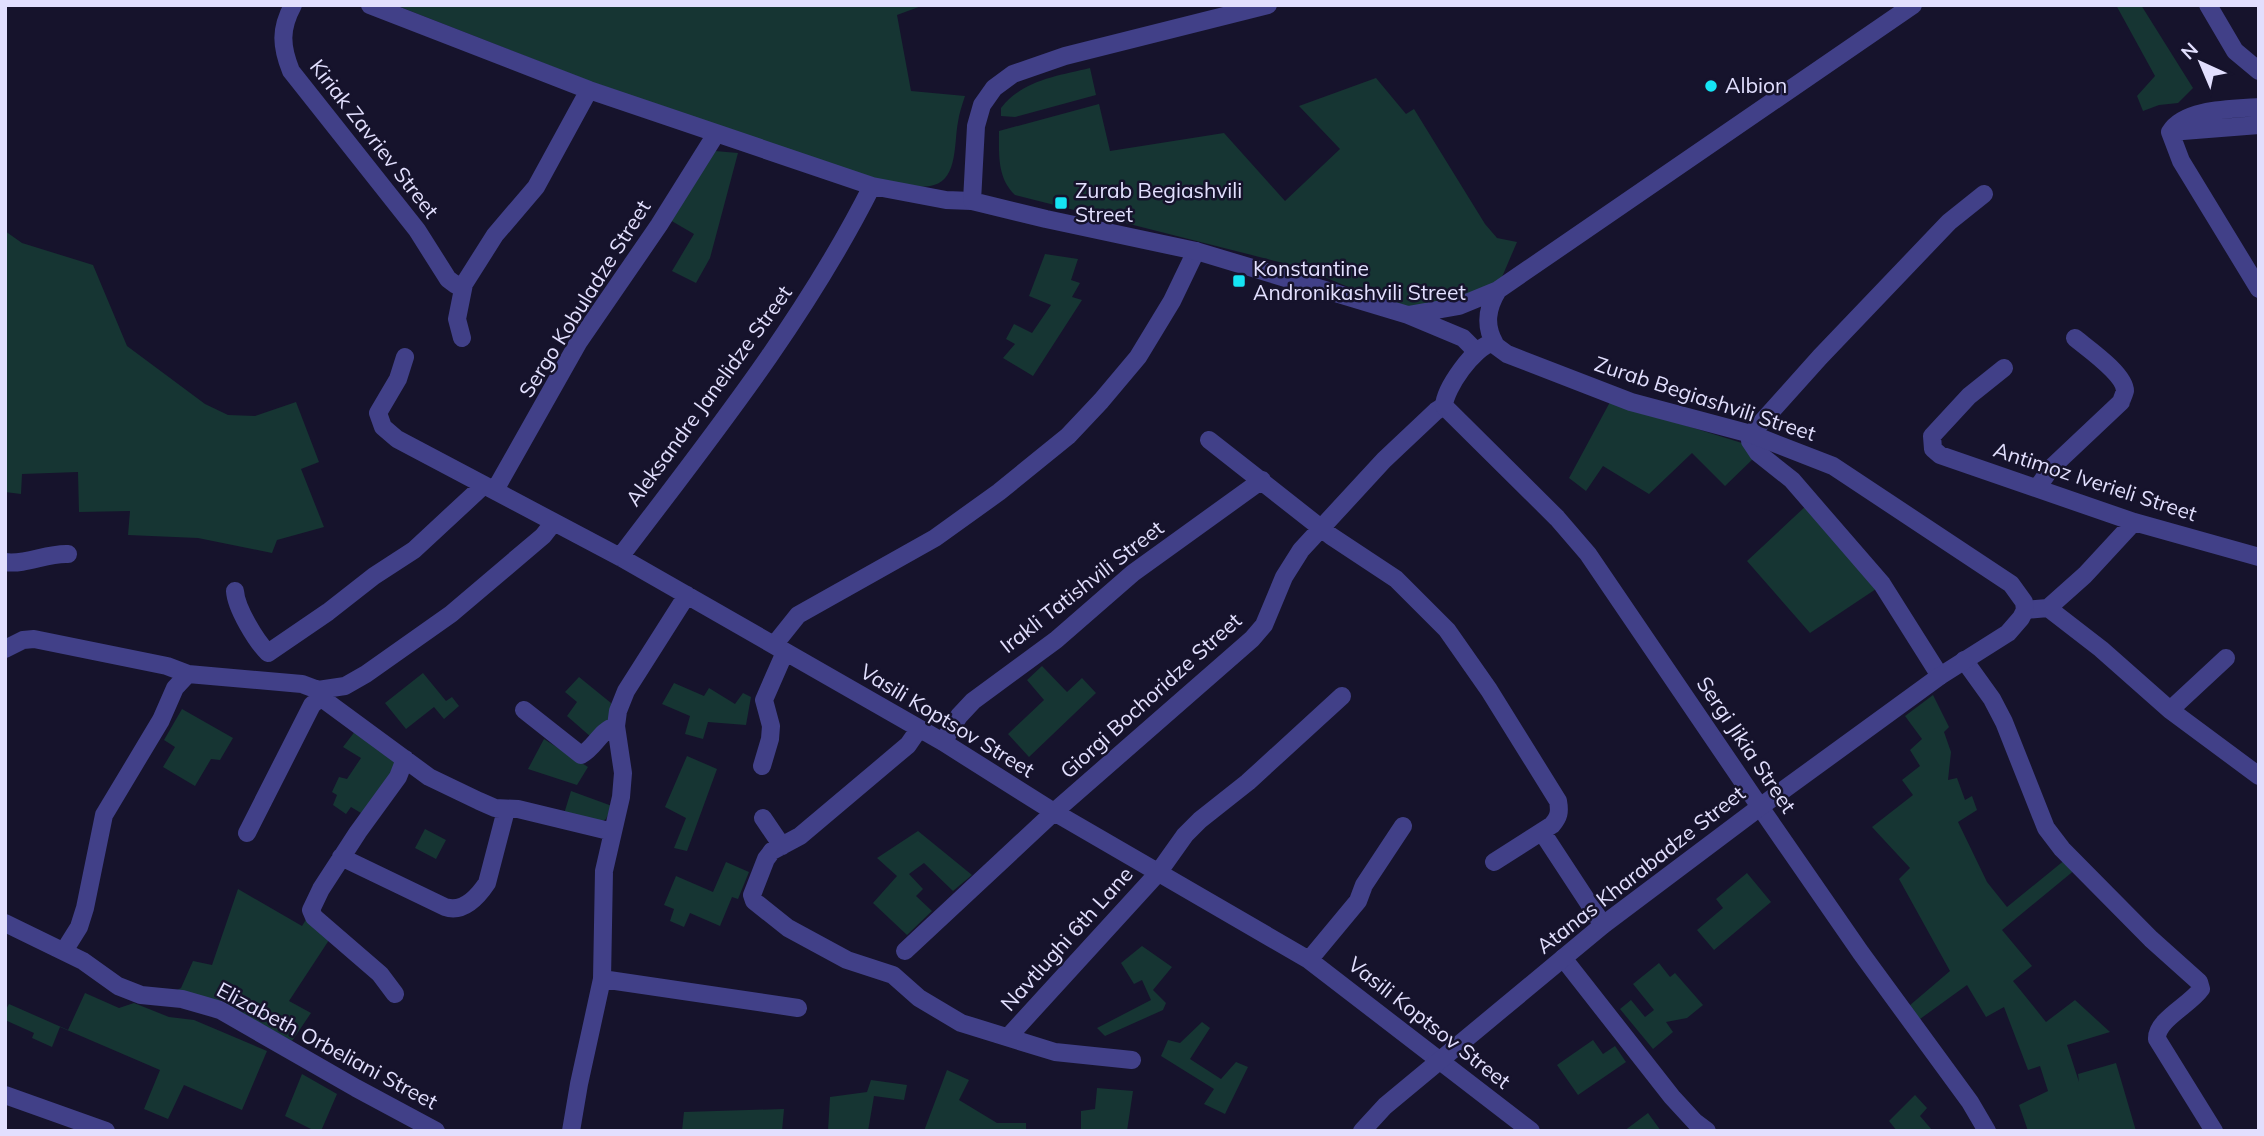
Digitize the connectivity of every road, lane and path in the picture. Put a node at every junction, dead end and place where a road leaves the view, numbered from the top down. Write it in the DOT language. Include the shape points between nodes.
graph roads {
  1 [pos="293,5"];
  2 [pos="370,5"];
  3 [pos="1268,5"];
  4 [pos="1913,5"];
  5 [pos="2208,5"];
  6 [pos="2259,71"];
  7 [pos="589,90"];
  8 [pos="2259,107"];
  9 [pos="2259,125"];
  10 [pos="2171,132"];
  11 [pos="716,134"];
  12 [pos="872,186"];
  13 [pos="1984,194"];
  14 [pos="972,201"];
  15 [pos="1196,251"];
  16 [pos="464,284"];
  17 [pos="2259,289"];
  18 [pos="1498,290"];
  19 [pos="1464,305"];
  20 [pos="1408,315"];
  21 [pos="1488,328"];
  22 [pos="1462,337"];
  23 [pos="462,338"];
  24 [pos="2075,338"];
  25 [pos="1474,355"];
  26 [pos="405,357"];
  27 [pos="2004,368"];
  28 [pos="1444,406"];
  29 [pos="1751,434"];
  30 [pos="1209,440"];
  31 [pos="1262,480"];
  32 [pos="490,487"];
  33 [pos="2038,487"];
  34 [pos="554,522"];
  35 [pos="2134,522"];
  36 [pos="1322,528"];
  37 [pos="68,554"];
  38 [pos="620,557"];
  39 [pos="2259,557"];
  40 [pos="5,562"];
  41 [pos="235,591"];
  42 [pos="687,595"];
  43 [pos="2048,608"];
  44 [pos="2025,610"];
  45 [pos="780,648"];
  46 [pos="5,649"];
  47 [pos="2226,658"];
  48 [pos="1964,660"];
  49 [pos="188,674"];
  50 [pos="1940,676"];
  51 [pos="319,693"];
  52 [pos="1342,696"];
  53 [pos="524,710"];
  54 [pos="2170,710"];
  55 [pos="616,726"];
  56 [pos="919,729"];
  57 [pos="943,742"];
  58 [pos="405,758"];
  59 [pos="762,766"];
  60 [pos="2259,776"];
  61 [pos="1760,807"];
  62 [pos="506,810"];
  63 [pos="1054,812"];
  64 [pos="763,818"];
  65 [pos="1403,826"];
  66 [pos="613,832"];
  67 [pos="1542,832"];
  68 [pos="247,833"];
  69 [pos="782,846"];
  70 [pos="341,857"];
  71 [pos="1494,863"];
  72 [pos="1158,873"];
  73 [pos="5,923"];
  74 [pos="1603,925"];
  75 [pos="64,951"];
  76 [pos="905,951"];
  77 [pos="1563,958"];
  78 [pos="1309,960"];
  79 [pos="602,979"];
  80 [pos="395,994"];
  81 [pos="798,1008"];
  82 [pos="1009,1036"];
  83 [pos="1132,1060"];
  84 [pos="1439,1060"];
  85 [pos="5,1095"];
  86 [pos="64,1123"];
  87 [pos="106,1131"];
  88 [pos="436,1131"];
  89 [pos="571,1131"];
  90 [pos="1362,1131"];
  91 [pos="1531,1131"];
  92 [pos="1707,1131"];
  93 [pos="1987,1131"];
  94 [pos="2214,1131"];
  1 -- 16 [label="street, Kiriak Zavriev Street" via="281,36 292,71 416,230 448,279"];
  2 -- 7 [label="street"];
  3 -- 14 [label="street" via="1065,56 1013,74 994,88 982,105 976,126"];
  4 -- 18 [label="street"];
  5 -- 6 [label="street" via="2235,51"];
  7 -- 11 [label="street"];
  7 -- 16 [label="street" via="536,187 495,235"];
  8 -- 10 [label="street" via="2193,116 2174,125"];
  9 -- 10 [label="street"];
  10 -- 17 [label="street" via="2181,161"];
  11 -- 12 [label="street"];
  11 -- 32 [label="street, Sergo Kobuladze Street" via="578,343"];
  12 -- 14 [label="street"];
  12 -- 38 [label="street, Aleksandre Janelidze Street" via="845,239 778,346"];
  13 -- 29 [label="street" via="1949,222"];
  14 -- 15 [label="street"];
  15 -- 20 [label="street"];
  15 -- 45 [label="street" via="1139,357 1068,436 935,538 799,615"];
  16 -- 23 [label="street" via="457,319"];
  18 -- 19 [label="street"];
  18 -- 21 [label="street" via="1491,302"];
  19 -- 20 [label="street"];
  19 -- 21 [label="street" via="1478,305"];
  19 -- 22 [label="street" via="1455,310 1452,321"];
  20 -- 22 [label="street"];
  21 -- 22 [label="street" via="1472,338"];
  21 -- 25 [label="street" via="1489,343"];
  21 -- 29 [label="street, Zurab Begiashvili Street" via="1507,354 1631,402"];
  22 -- 25 [label="street"];
  24 -- 33 [label="street" via="2122,380 2125,392 2121,402 2051,468"];
  25 -- 28 [label="street, Giorgi Bochoridze Street" via="1447,393"];
  26 -- 32 [label="street, Vasili Koptsov Street" via="380,408 379,421 397,439"];
  27 -- 33 [label="street, Antimoz Iverieli Street" via="1969,396 1932,436 1931,447 1940,455"];
  28 -- 36 [label="street, Giorgi Bochoridze Street" via="1384,460"];
  28 -- 61 [label="street, Sergi Jikia Street" via="1588,554"];
  29 -- 44 [label="street, Zurab Begiashvili Street" via="1833,466 2011,584"];
  29 -- 50 [label="street" via="1752,446 1792,480 1882,584"];
  30 -- 31 [label="street"];
  31 -- 36 [label="street"];
  31 -- 57 [label="street, Irakli Tatishvili Street" via="1133,573 1056,640 973,701"];
  32 -- 34 [label="street, Vasili Koptsov Street"];
  32 -- 41 [label="street, Sergo Kobuladze Street" via="414,550 268,653 251,629"];
  33 -- 35 [label="street, Antimoz Iverieli Street"];
  34 -- 38 [label="street, Vasili Koptsov Street"];
  34 -- 51 [label="street" via="451,614 366,674"];
  35 -- 39 [label="street, Antimoz Iverieli Street"];
  35 -- 43 [label="street"];
  36 -- 63 [label="street, Giorgi Bochoridze Street" via="1290,565 1264,625 1252,639"];
  36 -- 67 [label="street" via="1396,579 1457,642 1558,801 1558,818"];
  37 -- 40 [label="street" via="18,564"];
  38 -- 42 [label="street, Vasili Koptsov Street"];
  42 -- 45 [label="street, Vasili Koptsov Street"];
  42 -- 55 [label="street" via="626,691"];
  43 -- 44 [label="street"];
  43 -- 54 [label="street"];
  44 -- 48 [label="street, Atanas Kharabadze Street" via="2008,633"];
  45 -- 56 [label="street, Vasili Koptsov Street"];
  45 -- 59 [label="street" via="764,700 771,726"];
  46 -- 49 [label="street" via="34,639"];
  47 -- 54 [label="street"];
  48 -- 50 [label="street, Atanas Kharabadze Street"];
  48 -- 94 [label="street" via="2004,722 2046,828 2151,940 2199,982 2201,989 2195,998 2163,1023 2157,1039"];
  49 -- 51 [label="street" via="302,684"];
  49 -- 75 [label="street" via="104,815 85,908"];
  50 -- 61 [label="street, Atanas Kharabadze Street"];
  51 -- 58 [label="street"];
  51 -- 68 [label="street"];
  52 -- 72 [label="street, Navtlughi 6th Lane" via="1200,820"];
  53 -- 55 [label="street" via="580,755"];
  54 -- 60 [label="street"];
  55 -- 66 [label="street" via="623,773"];
  56 -- 57 [label="street, Vasili Koptsov Street"];
  56 -- 69 [label="street" via="898,753"];
  57 -- 63 [label="street, Vasili Koptsov Street"];
  58 -- 62 [label="street" via="429,777"];
  58 -- 70 [label="street" via="398,777"];
  61 -- 74 [label="street, Atanas Kharabadze Street"];
  61 -- 93 [label="street, Sergi Jikia Street"];
  62 -- 66 [label="street"];
  62 -- 70 [label="street" via="487,883 461,908 445,907"];
  63 -- 72 [label="street, Vasili Koptsov Street"];
  63 -- 76 [label="street, Giorgi Bochoridze Street"];
  64 -- 69 [label="street"];
  65 -- 78 [label="street" via="1364,885 1359,901"];
  66 -- 79 [label="street" via="603,890"];
  67 -- 71 [label="street"];
  67 -- 74 [label="street"];
  69 -- 82 [label="street" via="766,859 752,895 758,906 848,960 892,975 926,1003 961,1023"];
  70 -- 80 [label="street" via="311,910 380,974"];
  72 -- 78 [label="street, Vasili Koptsov Street"];
  72 -- 82 [label="street, Navtlughi 6th Lane"];
  73 -- 75 [label="street, Elizabeth Orbeliani Street"];
  74 -- 77 [label="street, Atanas Kharabadze Street"];
  75 -- 88 [label="street, Elizabeth Orbeliani Street" via="118,986 141,995 182,999 220,1010"];
  77 -- 84 [label="street, Atanas Kharabadze Street"];
  77 -- 92 [label="street" via="1672,1097"];
  78 -- 84 [label="street, Vasili Koptsov Street"];
  79 -- 81 [label="street"];
  79 -- 89 [label="street"];
  82 -- 83 [label="street" via="1055,1052"];
  84 -- 90 [label="street, Atanas Kharabadze Street"];
  84 -- 91 [label="street, Vasili Koptsov Street"];
  85 -- 86 [label="street"];
  86 -- 87 [label="street"];
}
